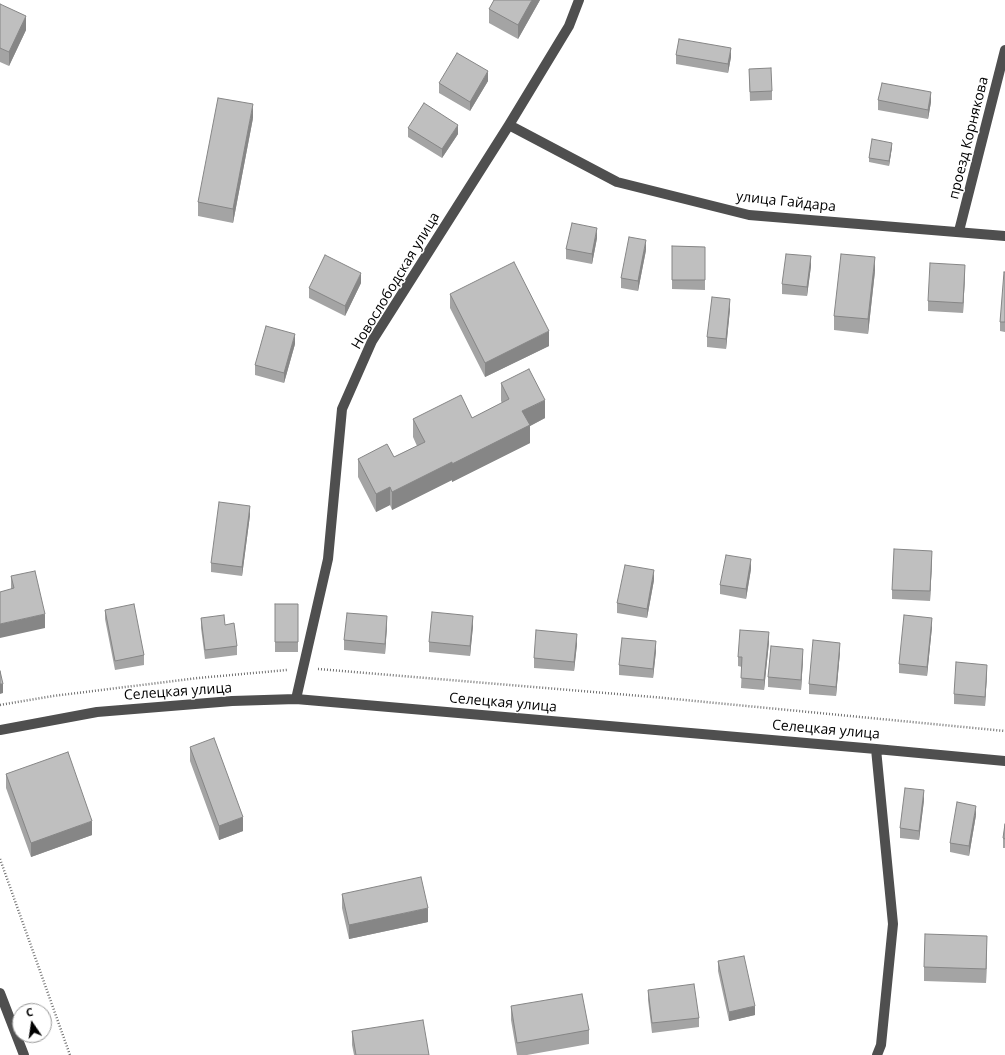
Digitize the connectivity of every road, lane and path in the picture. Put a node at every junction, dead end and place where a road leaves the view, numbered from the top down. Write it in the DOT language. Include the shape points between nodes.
graph roads {
  1 [pos="579,0"];
  2 [pos="1005,50"];
  3 [pos="510,125"];
  4 [pos="959,232"];
  5 [pos="1005,236"];
  6 [pos="303,668"];
  7 [pos="296,699"];
  8 [pos="0,705"];
  9 [pos="0,730"];
  10 [pos="1005,731"];
  11 [pos="876,749"];
  12 [pos="1005,761"];
  13 [pos="0,859"];
  14 [pos="0,993"];
  15 [pos="24,1055"];
  16 [pos="70,1055"];
  17 [pos="877,1055"];
  1 -- 3 [label="street, Новослободская улица" via="569,26"];
  2 -- 4 [label="street, проезд Корнякова"];
  3 -- 4 [label="street, улица Гайдара" via="617,182 749,215"];
  3 -- 6 [label="street, Новослободская улица" via="372,341 342,409 328,560"];
  4 -- 5 [label="street, улица Гайдара"];
  6 -- 7 [label="street, Новослободская улица"];
  6 -- 8 [label="path" via="198,678"];
  6 -- 10 [label="path" via="647,696"];
  7 -- 9 [label="street, Селецкая улица" via="232,701 96,712"];
  7 -- 11 [label="street, Селецкая улица"];
  11 -- 12 [label="street, Селецкая улица"];
  11 -- 17 [label="street" via="893,924 881,1045"];
  13 -- 16 [label="path"];
  14 -- 15 [label="street"];
}
